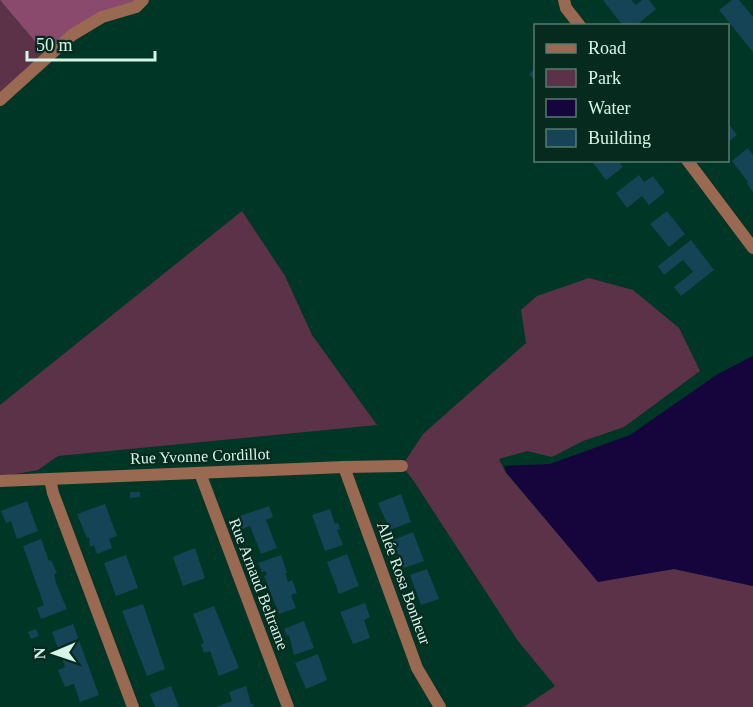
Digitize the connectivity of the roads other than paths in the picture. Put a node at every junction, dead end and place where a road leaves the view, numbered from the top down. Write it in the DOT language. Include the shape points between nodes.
graph roads {
  1 [pos="564,0"];
  2 [pos="140,3"];
  3 [pos="578,24"];
  4 [pos="0,100"];
  5 [pos="688,162"];
  6 [pos="753,248"];
  7 [pos="344,466"];
  8 [pos="402,466"];
  9 [pos="200,473"];
  10 [pos="50,479"];
  11 [pos="0,482"];
  12 [pos="134,707"];
  13 [pos="288,707"];
  14 [pos="440,707"];
  1 -- 3 [label="street"];
  2 -- 4 [label="street" via="102,17 72,35"];
  5 -- 6 [label="street"];
  7 -- 8 [label="street, Rue Yvonne Cordillot"];
  7 -- 9 [label="street, Rue Yvonne Cordillot"];
  7 -- 14 [label="street, Allée Rosa Bonheur" via="417,668"];
  9 -- 10 [label="street, Rue Yvonne Cordillot"];
  9 -- 13 [label="street, Rue Arnaud Beltrame"];
  10 -- 11 [label="street, Rue Yvonne Cordillot"];
  10 -- 12 [label="street"];
}
